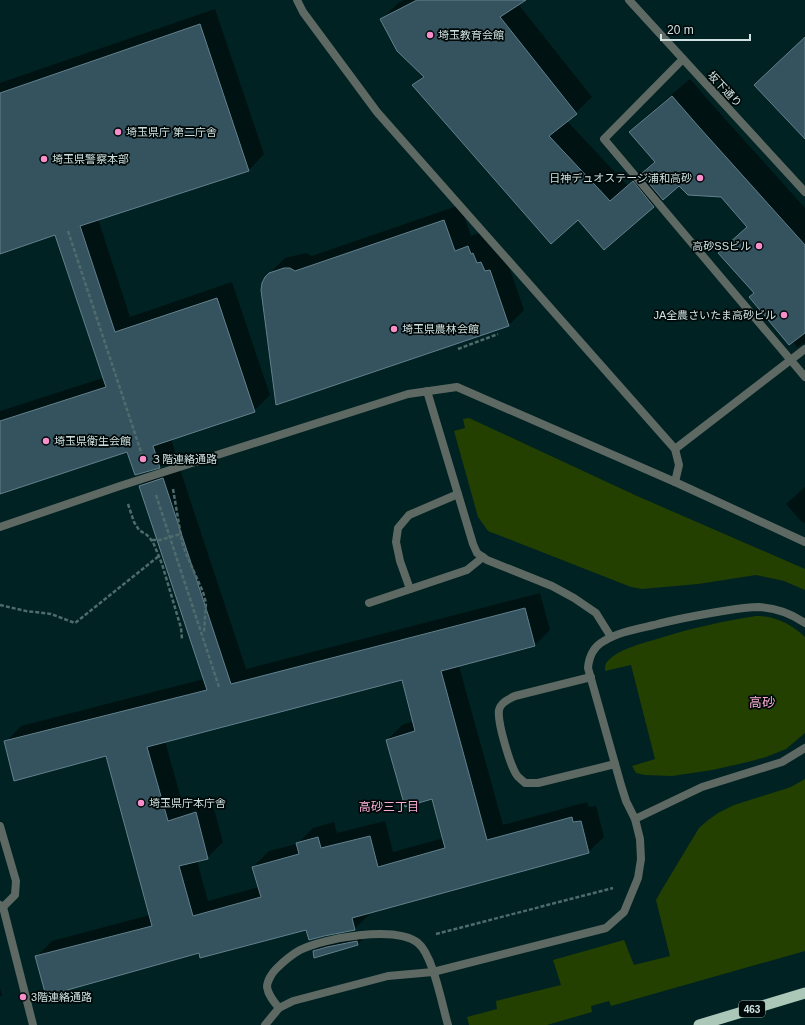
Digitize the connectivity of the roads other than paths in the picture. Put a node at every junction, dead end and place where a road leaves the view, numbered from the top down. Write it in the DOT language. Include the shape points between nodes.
graph roads {
  1 [pos="297,0"];
  2 [pos="629,0"];
  3 [pos="684,59"];
  4 [pos="805,192"];
  5 [pos="805,349"];
  6 [pos="791,360"];
  7 [pos="805,377"];
  8 [pos="427,391"];
  9 [pos="675,449"];
  10 [pos="675,482"];
  11 [pos="458,494"];
  12 [pos="0,527"];
  13 [pos="805,542"];
  14 [pos="483,557"];
  15 [pos="410,589"];
  16 [pos="369,603"];
  17 [pos="805,623"];
  18 [pos="611,637"];
  19 [pos="590,677"];
  20 [pos="805,748"];
  21 [pos="614,764"];
  22 [pos="635,819"];
  23 [pos="0,826"];
  24 [pos="2,906"];
  25 [pos="433,972"];
  26 [pos="805,993"];
  27 [pos="279,1008"];
  28 [pos="33,1025"];
  29 [pos="265,1025"];
  30 [pos="448,1025"];
  31 [pos="699,1025"];
  1 -- 9 [label="street" via="303,12 377,112"];
  2 -- 3 [label="street, 坂下通り"];
  3 -- 4 [label="street, 坂下通り"];
  3 -- 6 [label="street" via="604,139"];
  5 -- 6 [label="street"];
  6 -- 7 [label="street"];
  6 -- 9 [label="street"];
  8 -- 10 [label="street" via="457,387"];
  8 -- 11 [label="street"];
  8 -- 12 [label="street" via="385,401"];
  9 -- 10 [label="street" via="679,465"];
  10 -- 13 [label="street"];
  11 -- 14 [label="street" via="472,544"];
  11 -- 15 [label="street" via="409,515 398,528 396,542"];
  14 -- 15 [label="street" via="467,570"];
  14 -- 18 [label="street" via="574,598 596,613"];
  15 -- 16 [label="street"];
  17 -- 18 [label="street" via="790,614 759,607 692,616"];
  18 -- 19 [label="street" via="593,650 588,658"];
  19 -- 21 [label="street"];
  19 -- 21 [label="street" via="514,696 505,701 499,710 500,722 511,762 516,776 525,783 538,783"];
  20 -- 22 [label="street" via="782,762 702,787"];
  21 -- 22 [label="street"];
  22 -- 25 [label="street" via="642,859 637,882 624,912 606,928"];
  23 -- 24 [label="street" via="16,881 15,895"];
  24 -- 28 [label="street"];
  25 -- 27 [label="street" via="388,976 293,1001"];
  25 -- 27 [label="street" via="426,952 418,943 403,936 356,935 311,946 284,961 271,974 267,987"];
  25 -- 30 [label="street"];
  26 -- 31 [label="highway, 463"];
  27 -- 29 [label="street"];
}
